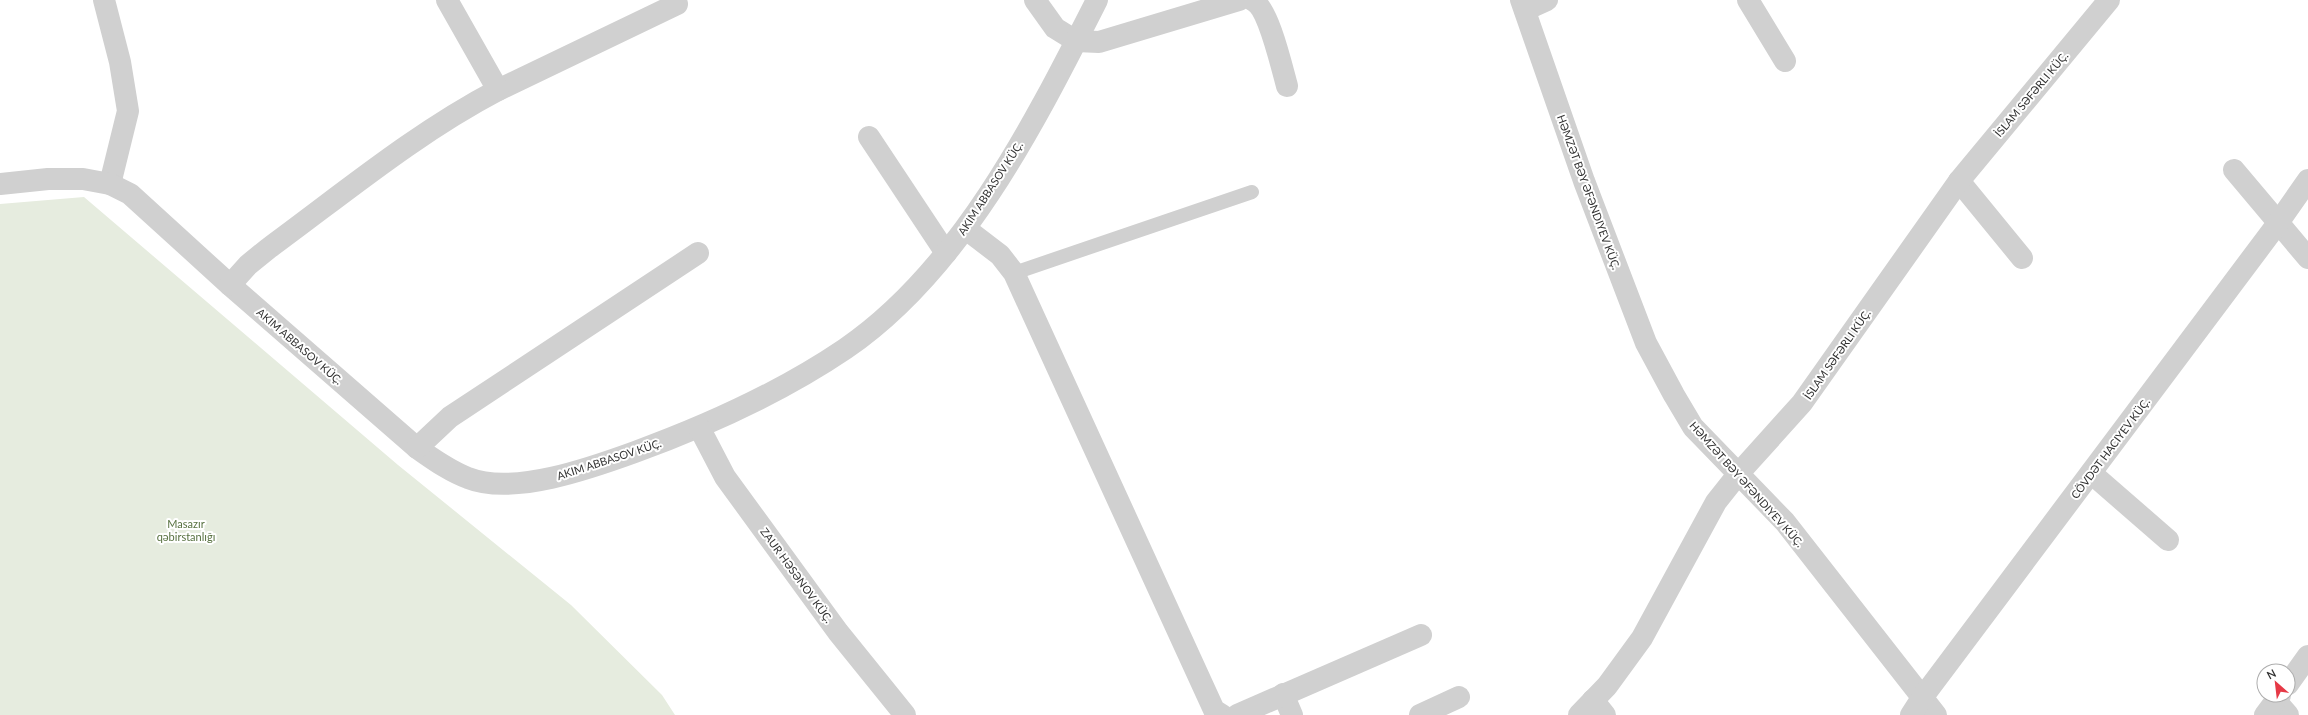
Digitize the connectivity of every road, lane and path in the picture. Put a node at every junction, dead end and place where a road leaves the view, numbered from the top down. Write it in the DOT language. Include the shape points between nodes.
graph roads {
  1 [pos="104,0"];
  2 [pos="447,0"];
  3 [pos="1035,0"];
  4 [pos="1097,0"];
  5 [pos="1238,0"];
  6 [pos="1252,0"];
  7 [pos="1547,0"];
  8 [pos="1748,0"];
  9 [pos="2109,0"];
  10 [pos="677,4"];
  11 [pos="1523,5"];
  12 [pos="1076,41"];
  13 [pos="1785,61"];
  14 [pos="1287,86"];
  15 [pos="498,90"];
  16 [pos="869,137"];
  17 [pos="2234,170"];
  18 [pos="2308,180"];
  19 [pos="1959,181"];
  20 [pos="0,184"];
  21 [pos="110,184"];
  22 [pos="1252,192"];
  23 [pos="2278,223"];
  24 [pos="966,229"];
  25 [pos="698,253"];
  26 [pos="946,253"];
  27 [pos="2022,258"];
  28 [pos="2308,258"];
  29 [pos="1014,273"];
  30 [pos="230,285"];
  31 [pos="700,429"];
  32 [pos="417,448"];
  33 [pos="2091,473"];
  34 [pos="1739,474"];
  35 [pos="2168,540"];
  36 [pos="1421,635"];
  37 [pos="2308,656"];
  38 [pos="2296,676"];
  39 [pos="1283,694"];
  40 [pos="1459,697"];
  41 [pos="1916,707"];
  42 [pos="1592,710"];
  43 [pos="905,715"];
  44 [pos="1222,715"];
  45 [pos="1237,715"];
  46 [pos="1292,715"];
  47 [pos="1420,715"];
  48 [pos="1936,715"];
  1 -- 21 [label="street" via="120,62 128,111"];
  2 -- 15 [label="street"];
  3 -- 12 [label="street" via="1055,28"];
  4 -- 12 [label="street, AKIM ABBASOV KÜÇ."];
  5 -- 12 [label="street" via="1099,42"];
  6 -- 14 [label="street" via="1257,2 1264,13"];
  7 -- 11 [label="street"];
  8 -- 13 [label="street"];
  9 -- 19 [label="street, İSLAM SƏFƏRLI KÜÇ."];
  10 -- 15 [label="street"];
  11 -- 34 [label="street, HƏMZƏT BƏY ƏFƏNDIYEV KÜÇ." via="1584,181 1646,343 1693,428"];
  12 -- 24 [label="street, AKIM ABBASOV KÜÇ." via="1034,120"];
  15 -- 30 [label="street" via="464,108 415,140 248,265"];
  16 -- 26 [label="street"];
  17 -- 23 [label="street"];
  18 -- 23 [label="street"];
  19 -- 27 [label="street"];
  19 -- 34 [label="street, İSLAM SƏFƏRLI KÜÇ." via="1802,403"];
  20 -- 21 [label="street, AKIM ABBASOV KÜÇ." via="48,179 83,179"];
  21 -- 30 [label="street, AKIM ABBASOV KÜÇ." via="130,194"];
  22 -- 29 [label="lane"];
  23 -- 28 [label="street"];
  23 -- 33 [label="street"];
  24 -- 26 [label="street, AKIM ABBASOV KÜÇ."];
  24 -- 29 [label="street" via="1000,255"];
  25 -- 32 [label="street" via="450,416"];
  26 -- 31 [label="street, AKIM ABBASOV KÜÇ." via="888,314 847,348 788,384"];
  29 -- 44 [label="street" via="1214,710"];
  30 -- 32 [label="street, AKIM ABBASOV KÜÇ."];
  31 -- 32 [label="street, AKIM ABBASOV KÜÇ." via="567,475 505,483 470,479 442,466"];
  31 -- 43 [label="street, ZAUR HƏSƏNOV KÜÇ." via="725,477 838,632"];
  33 -- 35 [label="street"];
  33 -- 41 [label="street"];
  34 -- 41 [label="street, HƏMZƏT BƏY ƏFƏNDIYEV KÜÇ." via="1785,522"];
  34 -- 42 [label="street, İSLAM SƏFƏRLI KÜÇ." via="1716,502 1642,638"];
  36 -- 39 [label="street"];
  37 -- 38 [label="street"];
  39 -- 45 [label="street"];
  39 -- 46 [label="street"];
  40 -- 47 [label="street"];
  41 -- 48 [label="street, HƏMZƏT BƏY ƏFƏNDIYEV KÜÇ."];
}
